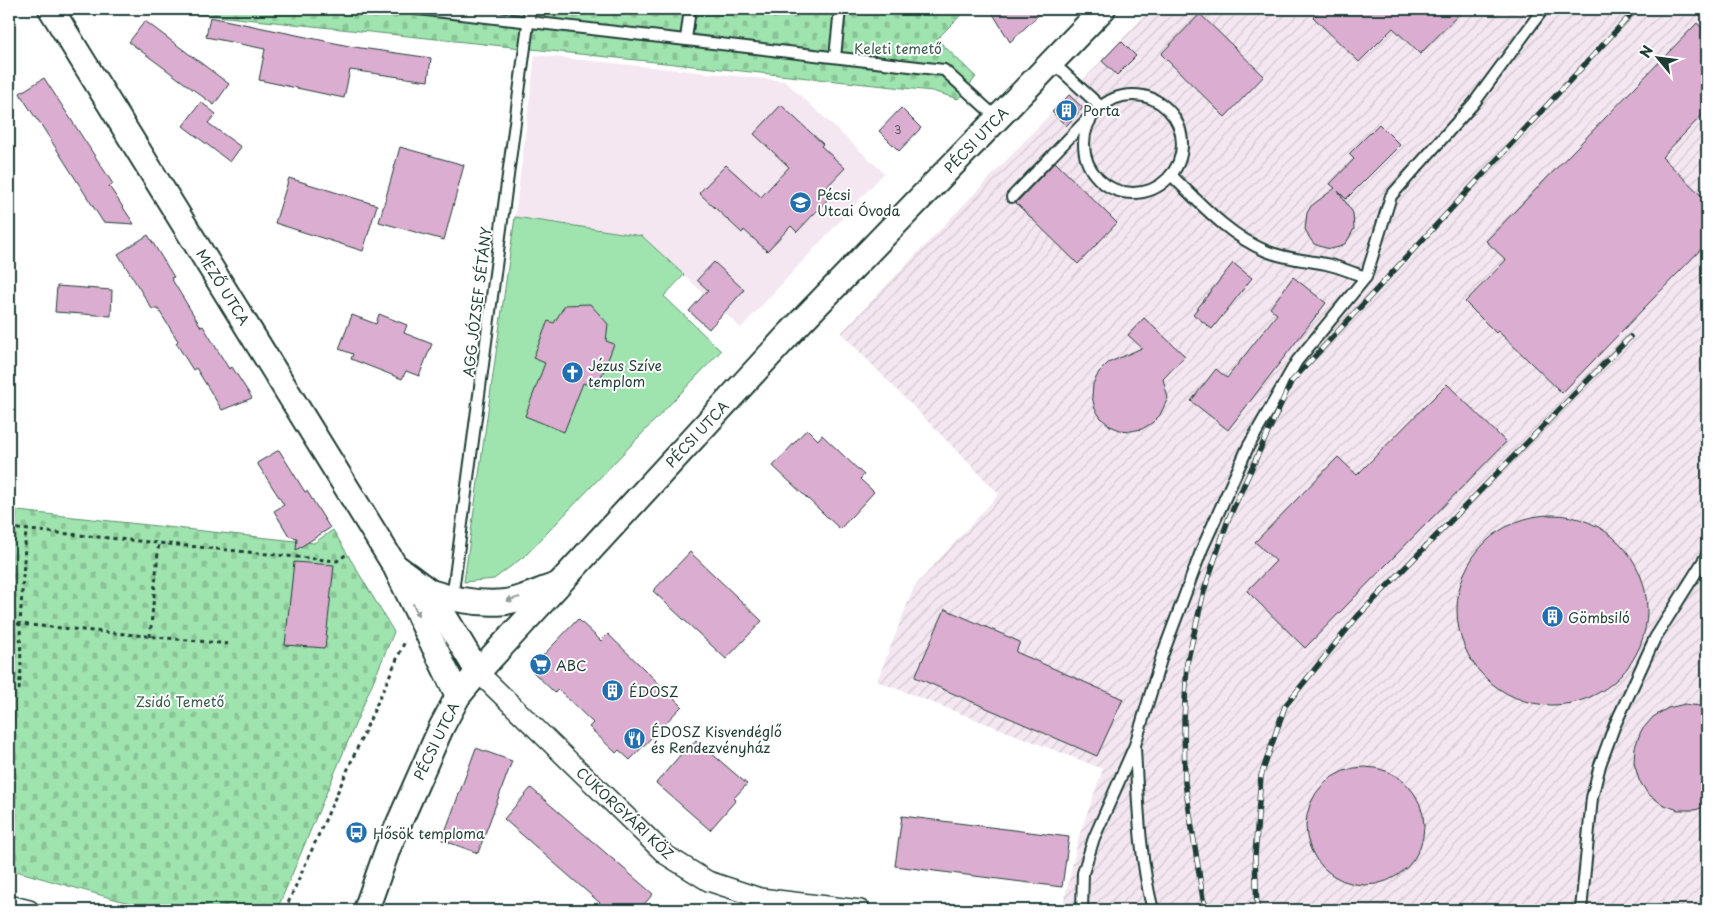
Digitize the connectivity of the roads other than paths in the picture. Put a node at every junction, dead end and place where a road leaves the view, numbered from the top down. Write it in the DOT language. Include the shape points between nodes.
graph roads {
  1 [pos="51,9"];
  2 [pos="418,9"];
  3 [pos="530,9"];
  4 [pos="690,9"];
  5 [pos="840,9"];
  6 [pos="1103,9"];
  7 [pos="1543,9"];
  8 [pos="528,21"];
  9 [pos="686,40"];
  10 [pos="835,57"];
  11 [pos="1052,62"];
  12 [pos="1100,106"];
  13 [pos="997,118"];
  14 [pos="1171,175"];
  15 [pos="1012,197"];
  16 [pos="1366,277"];
  17 [pos="1707,555"];
  18 [pos="395,566"];
  19 [pos="559,584"];
  20 [pos="430,592"];
  21 [pos="452,599"];
  22 [pos="478,672"];
  23 [pos="458,696"];
  24 [pos="1135,745"];
  25 [pos="9,905"];
  26 [pos="29,910"];
  27 [pos="366,910"];
  28 [pos="860,910"];
  29 [pos="1082,910"];
  30 [pos="1153,910"];
  31 [pos="1581,910"];
  1 -- 18 [label="street, MEZŐ UTCA"];
  2 -- 8 [label="lane"];
  3 -- 8 [label="lane, AGG JÓZSEF SÉTÁNY"];
  4 -- 9 [label="lane"];
  5 -- 10 [label="lane"];
  6 -- 11 [label="street, PÉCSI UTCA"];
  7 -- 16 [label="lane" via="1474,103 1391,196"];
  8 -- 9 [label="lane"];
  8 -- 21 [label="lane, AGG JÓZSEF SÉTÁNY"];
  9 -- 10 [label="lane"];
  10 -- 13 [label="lane" via="944,70"];
  11 -- 12 [label="lane"];
  11 -- 13 [label="street, PÉCSI UTCA"];
  12 -- 14 [label="lane" via="1130,94 1146,96 1173,114 1180,129 1182,145"];
  12 -- 14 [label="lane" via="1090,119 1084,151 1089,166 1099,179 1128,193 1144,192 1159,186"];
  12 -- 15 [label="lane"];
  13 -- 19 [label="street, PÉCSI UTCA" via="791,332"];
  14 -- 16 [label="lane" via="1221,222 1267,252 1328,264"];
  16 -- 24 [label="lane" via="1297,361 1248,447 1202,549 1162,656"];
  17 -- 31 [label="lane" via="1655,638 1600,765 1592,798"];
  18 -- 20 [label="street"];
  18 -- 23 [label="street, MEZŐ UTCA, one-way"];
  19 -- 21 [label="street, one-way" via="507,601 480,603"];
  19 -- 22 [label="street, PÉCSI UTCA"];
  20 -- 21 [label="street"];
  20 -- 22 [label="street"];
  22 -- 23 [label="street, PÉCSI UTCA"];
  22 -- 28 [label="street, CUKORGYÁRI KÖZ" via="666,855 708,881 760,898"];
  23 -- 27 [label="street, PÉCSI UTCA" via="416,781"];
  24 -- 29 [label="lane" via="1094,838 1083,873"];
  24 -- 30 [label="lane" via="1139,831"];
  25 -- 26 [label="street"];
}
